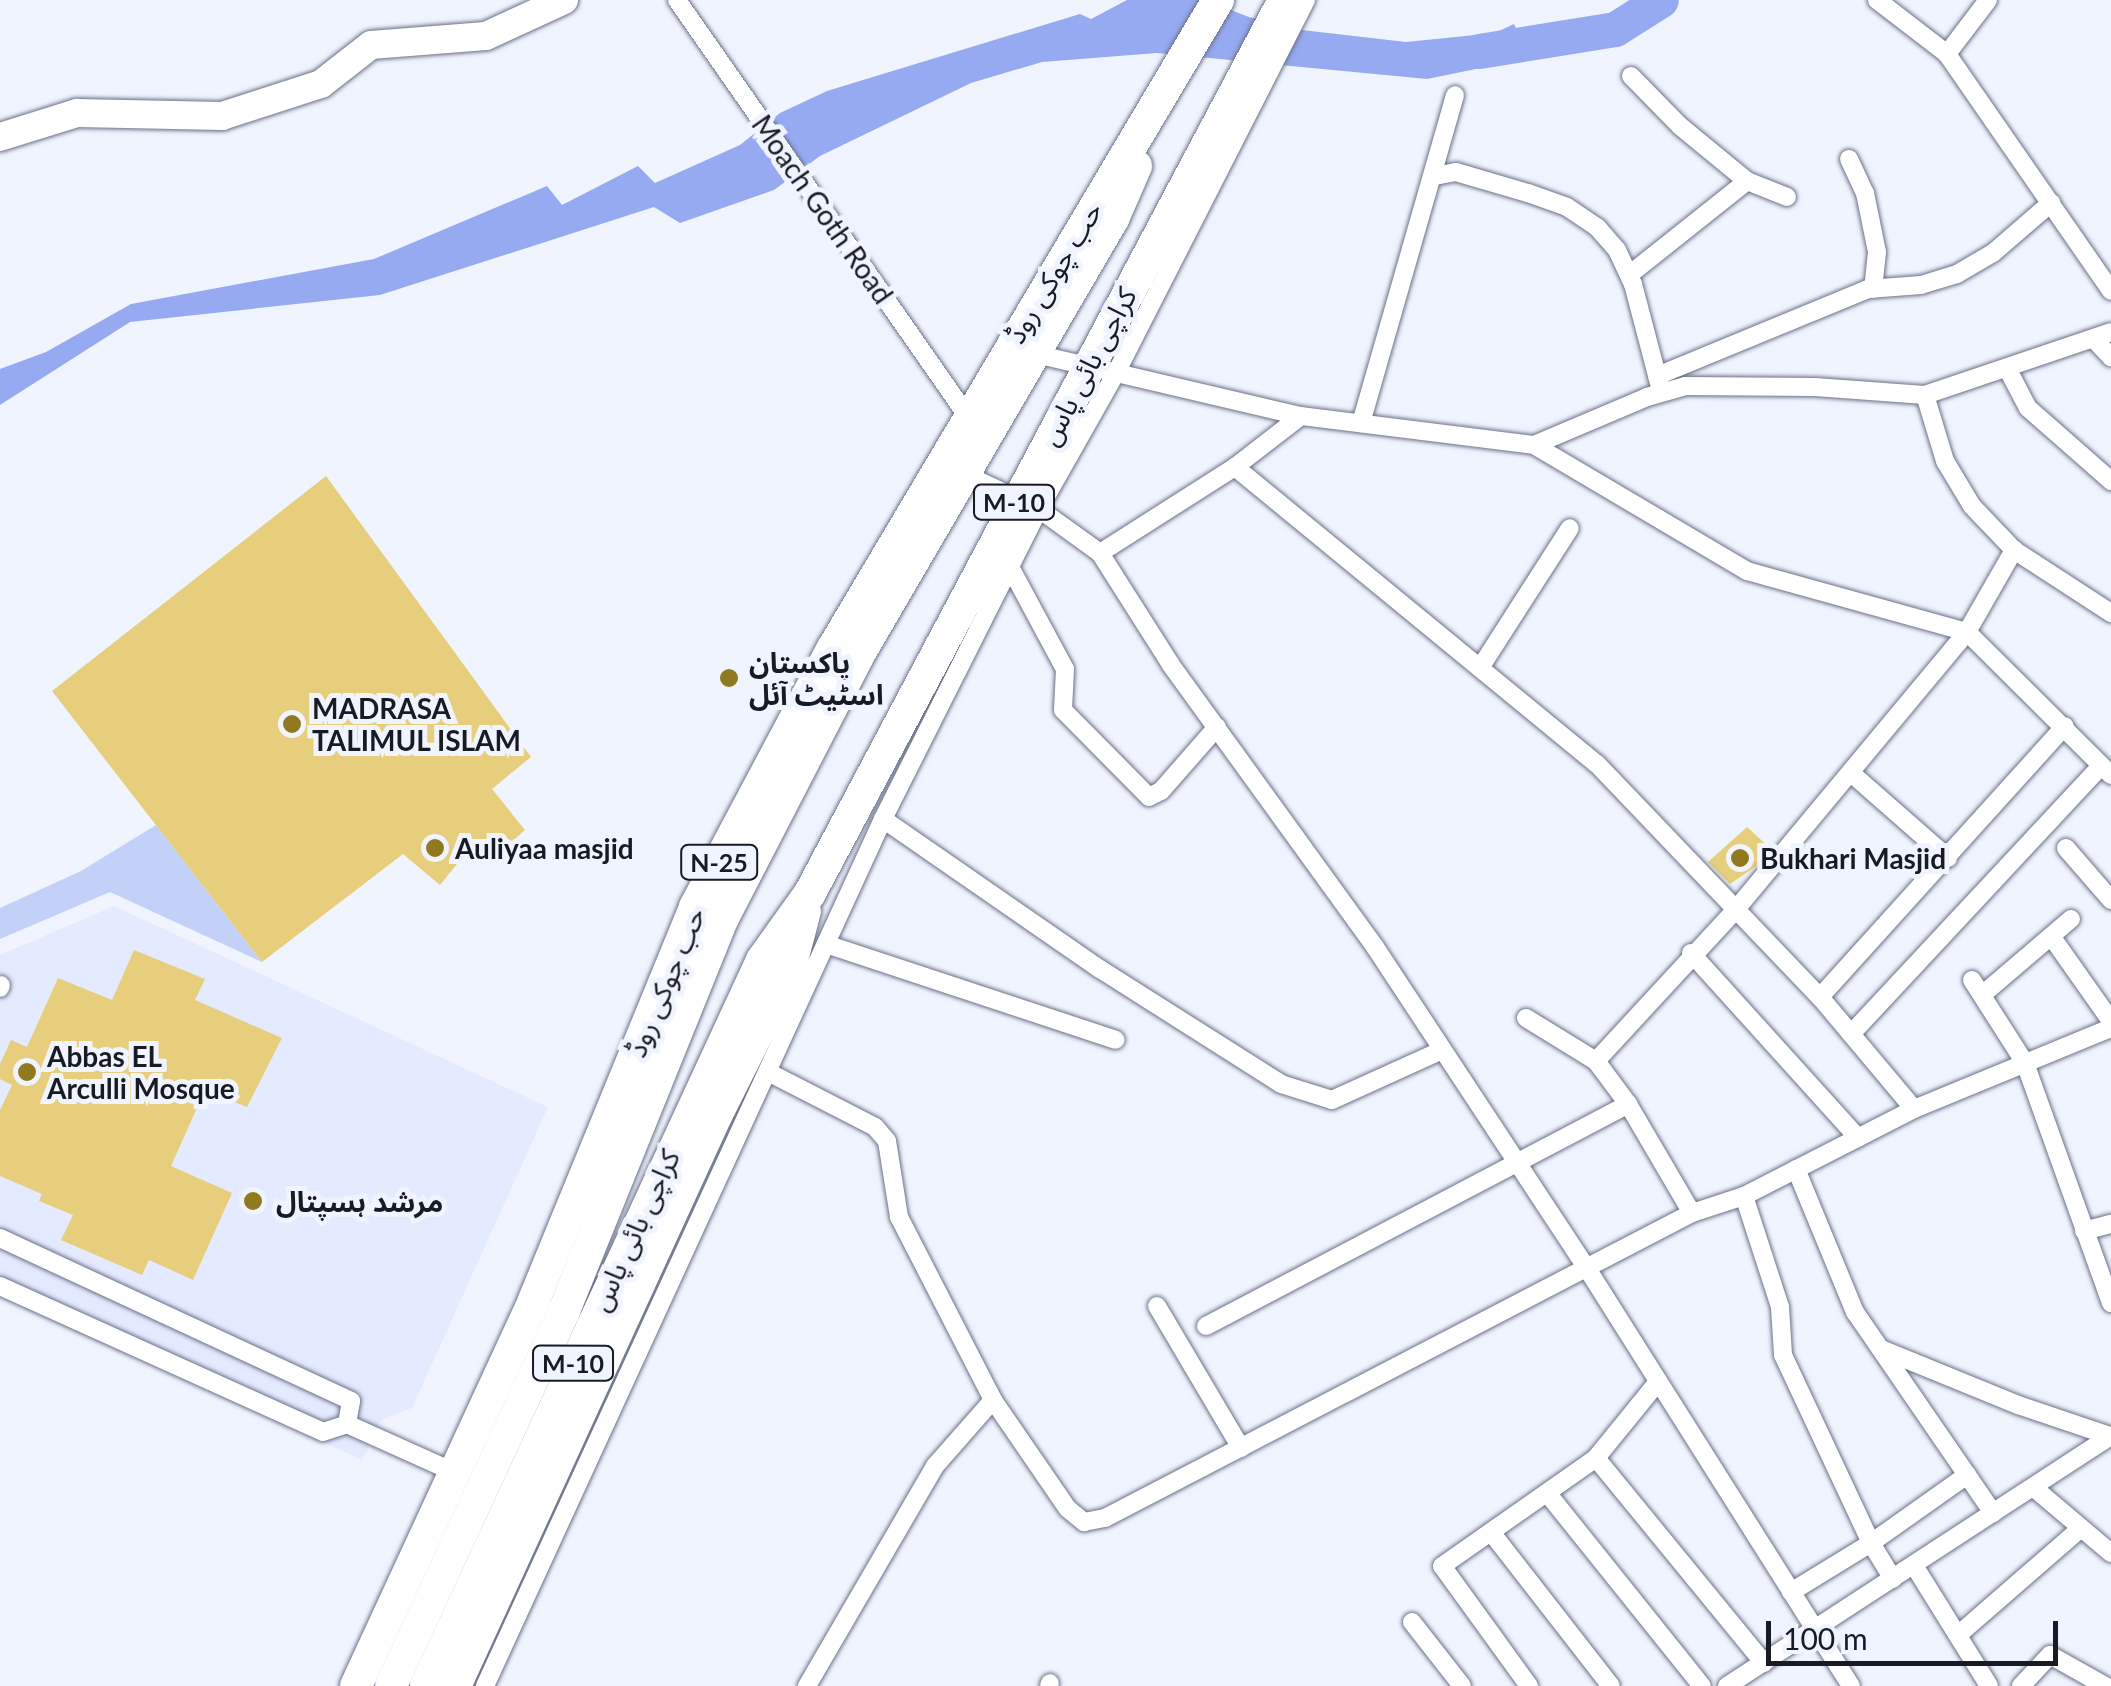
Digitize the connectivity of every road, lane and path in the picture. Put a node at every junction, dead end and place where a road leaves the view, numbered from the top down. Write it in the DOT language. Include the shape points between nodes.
graph roads {
  1 [pos="564,0"];
  2 [pos="677,0"];
  3 [pos="1218,0"];
  4 [pos="1877,0"];
  5 [pos="1988,0"];
  6 [pos="1294,1"];
  7 [pos="1947,54"];
  8 [pos="1175,76"];
  9 [pos="1631,76"];
  10 [pos="1455,95"];
  11 [pos="0,137"];
  12 [pos="1849,160"];
  13 [pos="1435,176"];
  14 [pos="1747,181"];
  15 [pos="1787,196"];
  16 [pos="2051,203"];
  17 [pos="1629,274"];
  18 [pos="1873,289"];
  19 [pos="2111,290"];
  20 [pos="2103,336"];
  21 [pos="1036,354"];
  22 [pos="2111,357"];
  23 [pos="2008,368"];
  24 [pos="1102,369"];
  25 [pos="1660,384"];
  26 [pos="1925,395"];
  27 [pos="1302,416"];
  28 [pos="968,418"];
  29 [pos="1361,424"];
  30 [pos="1534,446"];
  31 [pos="1235,467"];
  32 [pos="966,475"];
  33 [pos="2111,482"];
  34 [pos="1027,504"];
  35 [pos="1570,528"];
  36 [pos="2014,550"];
  37 [pos="1100,554"];
  38 [pos="1010,566"];
  39 [pos="2111,614"];
  40 [pos="1967,632"];
  41 [pos="1480,668"];
  42 [pos="1217,726"];
  43 [pos="2065,726"];
  44 [pos="2106,770"];
  45 [pos="1851,773"];
  46 [pos="883,820"];
  47 [pos="2066,848"];
  48 [pos="1948,858"];
  49 [pos="2111,900"];
  50 [pos="1737,908"];
  51 [pos="2071,918"];
  52 [pos="2051,936"];
  53 [pos="826,944"];
  54 [pos="1691,953"];
  55 [pos="1820,997"];
  56 [pos="1526,1018"];
  57 [pos="2111,1024"];
  58 [pos="1851,1034"];
  59 [pos="1116,1040"];
  60 [pos="1440,1051"];
  61 [pos="744,1058"];
  62 [pos="1596,1061"];
  63 [pos="2025,1063"];
  64 [pos="1628,1104"];
  65 [pos="1914,1109"];
  66 [pos="1858,1138"];
  67 [pos="1516,1161"];
  68 [pos="1796,1169"];
  69 [pos="1744,1196"];
  70 [pos="1692,1213"];
  71 [pos="2111,1224"];
  72 [pos="2084,1230"];
  73 [pos="0,1238"];
  74 [pos="1588,1270"];
  75 [pos="0,1286"];
  76 [pos="2111,1303"];
  77 [pos="1157,1306"];
  78 [pos="1206,1326"];
  79 [pos="1881,1350"];
  80 [pos="1657,1382"];
  81 [pos="993,1400"];
  82 [pos="347,1424"];
  83 [pos="2111,1435"];
  84 [pos="1241,1448"];
  85 [pos="1596,1458"];
  86 [pos="454,1472"];
  87 [pos="1968,1475"];
  88 [pos="2034,1488"];
  89 [pos="1548,1494"];
  90 [pos="1993,1514"];
  91 [pos="2079,1530"];
  92 [pos="1490,1532"];
  93 [pos="1871,1544"];
  94 [pos="2111,1554"];
  95 [pos="1915,1566"];
  96 [pos="1894,1578"];
  97 [pos="1790,1592"];
  98 [pos="1412,1622"];
  99 [pos="1815,1630"];
  100 [pos="1958,1635"];
  101 [pos="1764,1662"];
  102 [pos="356,1686"];
  103 [pos="390,1686"];
  104 [pos="426,1686"];
  105 [pos="455,1686"];
  106 [pos="485,1686"];
  107 [pos="807,1686"];
  108 [pos="1462,1686"];
  109 [pos="1528,1686"];
  110 [pos="1611,1686"];
  111 [pos="1702,1686"];
  112 [pos="1728,1686"];
  113 [pos="1851,1686"];
  114 [pos="1990,1686"];
  115 [pos="2021,1686"];
  116 [pos="2105,1686"];
  1 -- 11 [label="main road" via="486,36 371,45 321,84 222,116 77,114"];
  2 -- 28 [label="street, Moach Goth Road"];
  3 -- 8 [label="highway, حب چوکی روڈ / N-25"];
  4 -- 7 [label="street"];
  5 -- 7 [label="street"];
  6 -- 24 [label="highway, کراچی بائی پاس / M-10"];
  7 -- 16 [label="street"];
  8 -- 21 [label="highway" via="1114,219"];
  8 -- 28 [label="highway, حب چوکی روڈ / N-25"];
  9 -- 14 [label="street"];
  10 -- 13 [label="street"];
  12 -- 18 [label="street" via="1866,193 1877,252"];
  13 -- 17 [label="street" via="1456,172 1567,207 1597,227"];
  13 -- 29 [label="street"];
  14 -- 15 [label="street"];
  14 -- 17 [label="street"];
  16 -- 18 [label="street" via="1993,254 1957,274"];
  16 -- 19 [label="street"];
  17 -- 25 [label="street"];
  18 -- 25 [label="street"];
  20 -- 22 [label="street"];
  20 -- 23 [label="street"];
  21 -- 24 [label="street"];
  21 -- 32 [label="highway"];
  23 -- 26 [label="street"];
  23 -- 33 [label="street" via="2028,408"];
  24 -- 27 [label="street"];
  24 -- 34 [label="highway, کراچی بائی پاس / M-10"];
  25 -- 26 [label="street"];
  25 -- 30 [label="street"];
  26 -- 36 [label="street" via="1944,461 1972,506"];
  27 -- 29 [label="street"];
  27 -- 31 [label="street"];
  28 -- 86 [label="highway, حب چوکی روڈ / N-25" via="832,648 695,907 534,1300"];
  29 -- 30 [label="street"];
  30 -- 40 [label="street" via="1747,571"];
  31 -- 37 [label="street"];
  31 -- 41 [label="street"];
  32 -- 34 [label="street"];
  32 -- 103 [label="highway" via="858,656 723,918 564,1312"];
  34 -- 37 [label="street"];
  34 -- 38 [label="street"];
  34 -- 61 [label="highway, کراچی بائی پاس / M-10" via="810,892 762,960"];
  35 -- 41 [label="street"];
  36 -- 39 [label="street"];
  36 -- 40 [label="street"];
  37 -- 42 [label="street"];
  38 -- 42 [label="street" via="1065,670 1064,710 1149,797"];
  38 -- 46 [label="street"];
  40 -- 43 [label="street"];
  40 -- 45 [label="street"];
  41 -- 50 [label="street" via="1597,764"];
  42 -- 60 [label="street" via="1366,933"];
  43 -- 44 [label="street"];
  43 -- 48 [label="street"];
  44 -- 58 [label="street"];
  45 -- 48 [label="street"];
  45 -- 50 [label="street"];
  46 -- 53 [label="street"];
  46 -- 60 [label="street" via="1281,1084 1332,1100"];
  47 -- 49 [label="street"];
  48 -- 55 [label="street"];
  50 -- 54 [label="street"];
  50 -- 55 [label="street"];
  51 -- 52 [label="street"];
  52 -- 57 [label="street"];
  52 -- 63 [label="street" via="1977,987"];
  53 -- 59 [label="street"];
  53 -- 61 [label="street"];
  54 -- 62 [label="street"];
  54 -- 66 [label="street"];
  55 -- 58 [label="street"];
  56 -- 62 [label="street"];
  57 -- 63 [label="street"];
  58 -- 65 [label="street"];
  60 -- 67 [label="street"];
  61 -- 81 [label="street" via="874,1127 887,1141 899,1218"];
  61 -- 104 [label="highway, کراچی بائی پاس / M-10"];
  61 -- 105 [label="highway, کراچی بائی پاس / M-10"];
  61 -- 106 [label="street"];
  62 -- 64 [label="street"];
  63 -- 65 [label="street"];
  63 -- 72 [label="street"];
  64 -- 67 [label="street"];
  64 -- 70 [label="street"];
  65 -- 66 [label="street"];
  66 -- 68 [label="street"];
  67 -- 74 [label="street"];
  67 -- 78 [label="street"];
  68 -- 69 [label="street"];
  68 -- 79 [label="street" via="1855,1312"];
  69 -- 70 [label="street"];
  69 -- 93 [label="street" via="1780,1306 1783,1355"];
  70 -- 74 [label="street"];
  71 -- 72 [label="street"];
  72 -- 76 [label="street"];
  73 -- 82 [label="street" via="351,1402"];
  74 -- 80 [label="street"];
  74 -- 84 [label="street"];
  75 -- 82 [label="street" via="322,1432"];
  77 -- 84 [label="street"];
  79 -- 83 [label="street"];
  79 -- 87 [label="street"];
  80 -- 85 [label="street"];
  80 -- 97 [label="street"];
  81 -- 84 [label="street" via="1068,1509 1084,1522 1105,1518"];
  81 -- 107 [label="street" via="934,1466"];
  82 -- 86 [label="street"];
  83 -- 88 [label="street"];
  85 -- 89 [label="street"];
  85 -- 101 [label="street"];
  86 -- 102 [label="highway, حب چوکی روڈ / N-25"];
  87 -- 90 [label="street"];
  87 -- 93 [label="street"];
  88 -- 90 [label="street"];
  88 -- 91 [label="street"];
  89 -- 92 [label="street"];
  89 -- 111 [label="street"];
  90 -- 95 [label="street"];
  91 -- 94 [label="street"];
  91 -- 100 [label="street"];
  92 -- 109 [label="street" via="1444,1562 1442,1570"];
  92 -- 110 [label="street"];
  93 -- 96 [label="street"];
  93 -- 97 [label="street"];
  95 -- 96 [label="street"];
  95 -- 100 [label="street"];
  96 -- 99 [label="street"];
  97 -- 99 [label="street"];
  98 -- 108 [label="street"];
  99 -- 101 [label="street"];
  99 -- 113 [label="street"];
  100 -- 114 [label="street"];
  101 -- 112 [label="street"];
  115 -- 116 [label="street" via="2050,1655"];
}
